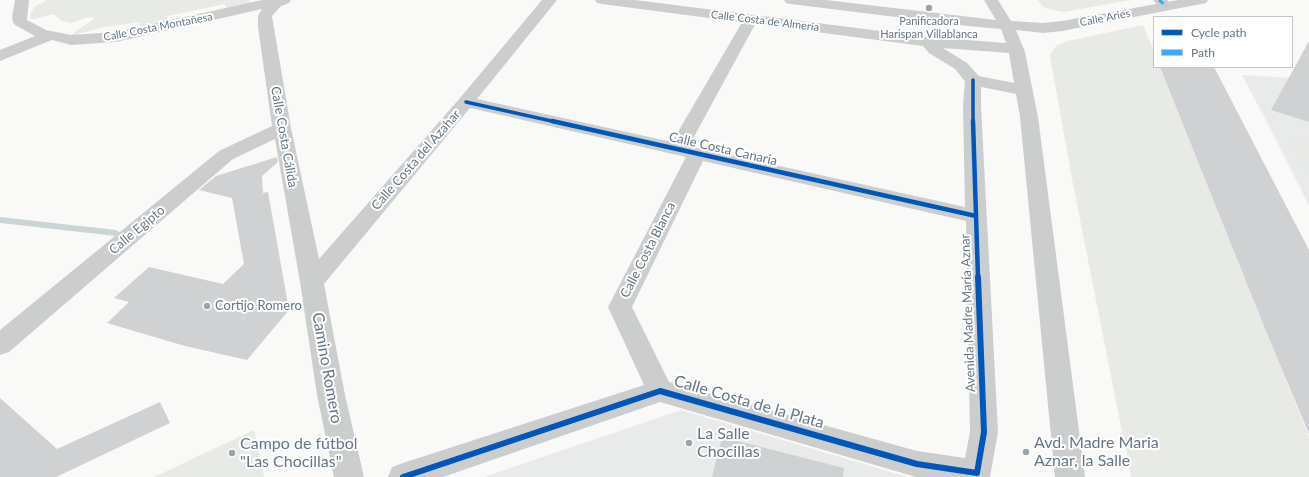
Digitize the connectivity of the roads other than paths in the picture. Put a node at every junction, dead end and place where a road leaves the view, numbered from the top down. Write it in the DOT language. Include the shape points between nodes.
graph roads {
  1 [pos="22,0"];
  2 [pos="282,0"];
  3 [pos="550,0"];
  4 [pos="602,0"];
  5 [pos="791,0"];
  6 [pos="991,0"];
  7 [pos="1201,0"];
  8 [pos="1162,3"];
  9 [pos="850,4"];
  10 [pos="225,13"];
  11 [pos="751,19"];
  12 [pos="265,20"];
  13 [pos="968,22"];
  14 [pos="1007,26"];
  15 [pos="49,36"];
  16 [pos="928,42"];
  17 [pos="970,45"];
  18 [pos="1016,49"];
  19 [pos="0,56"];
  20 [pos="973,80"];
  21 [pos="1024,90"];
  22 [pos="466,102"];
  23 [pos="282,128"];
  24 [pos="687,152"];
  25 [pos="976,216"];
  26 [pos="312,282"];
  27 [pos="0,345"];
  28 [pos="660,391"];
  29 [pos="977,473"];
  30 [pos="349,477"];
  31 [pos="403,477"];
  32 [pos="1070,477"];
  1 -- 15 [label="street, Calle Costa Montañesa" via="20,22"];
  2 -- 10 [label="street, Calle Costa Montañesa" via="229,10"];
  2 -- 12 [label="street" via="270,7"];
  3 -- 22 [label="street, Calle Costa del Azahar"];
  4 -- 11 [label="street, Calle Costa de Almería"];
  5 -- 9 [label="street, Calle Costa de Almería"];
  6 -- 14 [label="street"];
  7 -- 8 [label="street, Calle Aries"];
  8 -- 14 [label="street, Calle Aries" via="1062,26"];
  9 -- 13 [label="street, Calle Costa de Almería"];
  10 -- 12 [label="street, Calle Costa Montañesa"];
  10 -- 15 [label="street, Calle Costa Montañesa" via="116,37 70,40"];
  11 -- 16 [label="street, Calle Costa de Almería"];
  11 -- 24 [label="street, Calle Costa Blanca"];
  12 -- 23 [label="street, Calle Costa Cálida"];
  13 -- 14 [label="street, Calle Costa de Almería"];
  13 -- 17 [label="street" via="973,32"];
  14 -- 18 [label="street"];
  15 -- 19 [label="street"];
  16 -- 17 [label="street, Calle Costa de Almería"];
  16 -- 20 [label="street" via="935,50 961,66"];
  17 -- 18 [label="street, Calle Costa de Almería"];
  18 -- 21 [label="street"];
  20 -- 21 [label="street"];
  20 -- 25 [label="street, Avenida Madre María Aznar"];
  21 -- 32 [label="street"];
  22 -- 24 [label="street, Calle Costa Canaria"];
  22 -- 26 [label="street, Calle Costa del Azahar"];
  23 -- 26 [label="street, Calle Costa Cálida"];
  23 -- 27 [label="street, Calle Egipto" via="226,155"];
  24 -- 25 [label="street, Calle Costa Canaria"];
  24 -- 28 [label="street, Calle Costa Blanca" via="620,307"];
  25 -- 29 [label="street, Avenida Madre María Aznar" via="984,432"];
  26 -- 30 [label="street, Camino Romero" via="331,395"];
  28 -- 29 [label="street, Calle Costa de la Plata" via="917,464"];
  28 -- 31 [label="street, Calle Costa de la Plata"];
}
